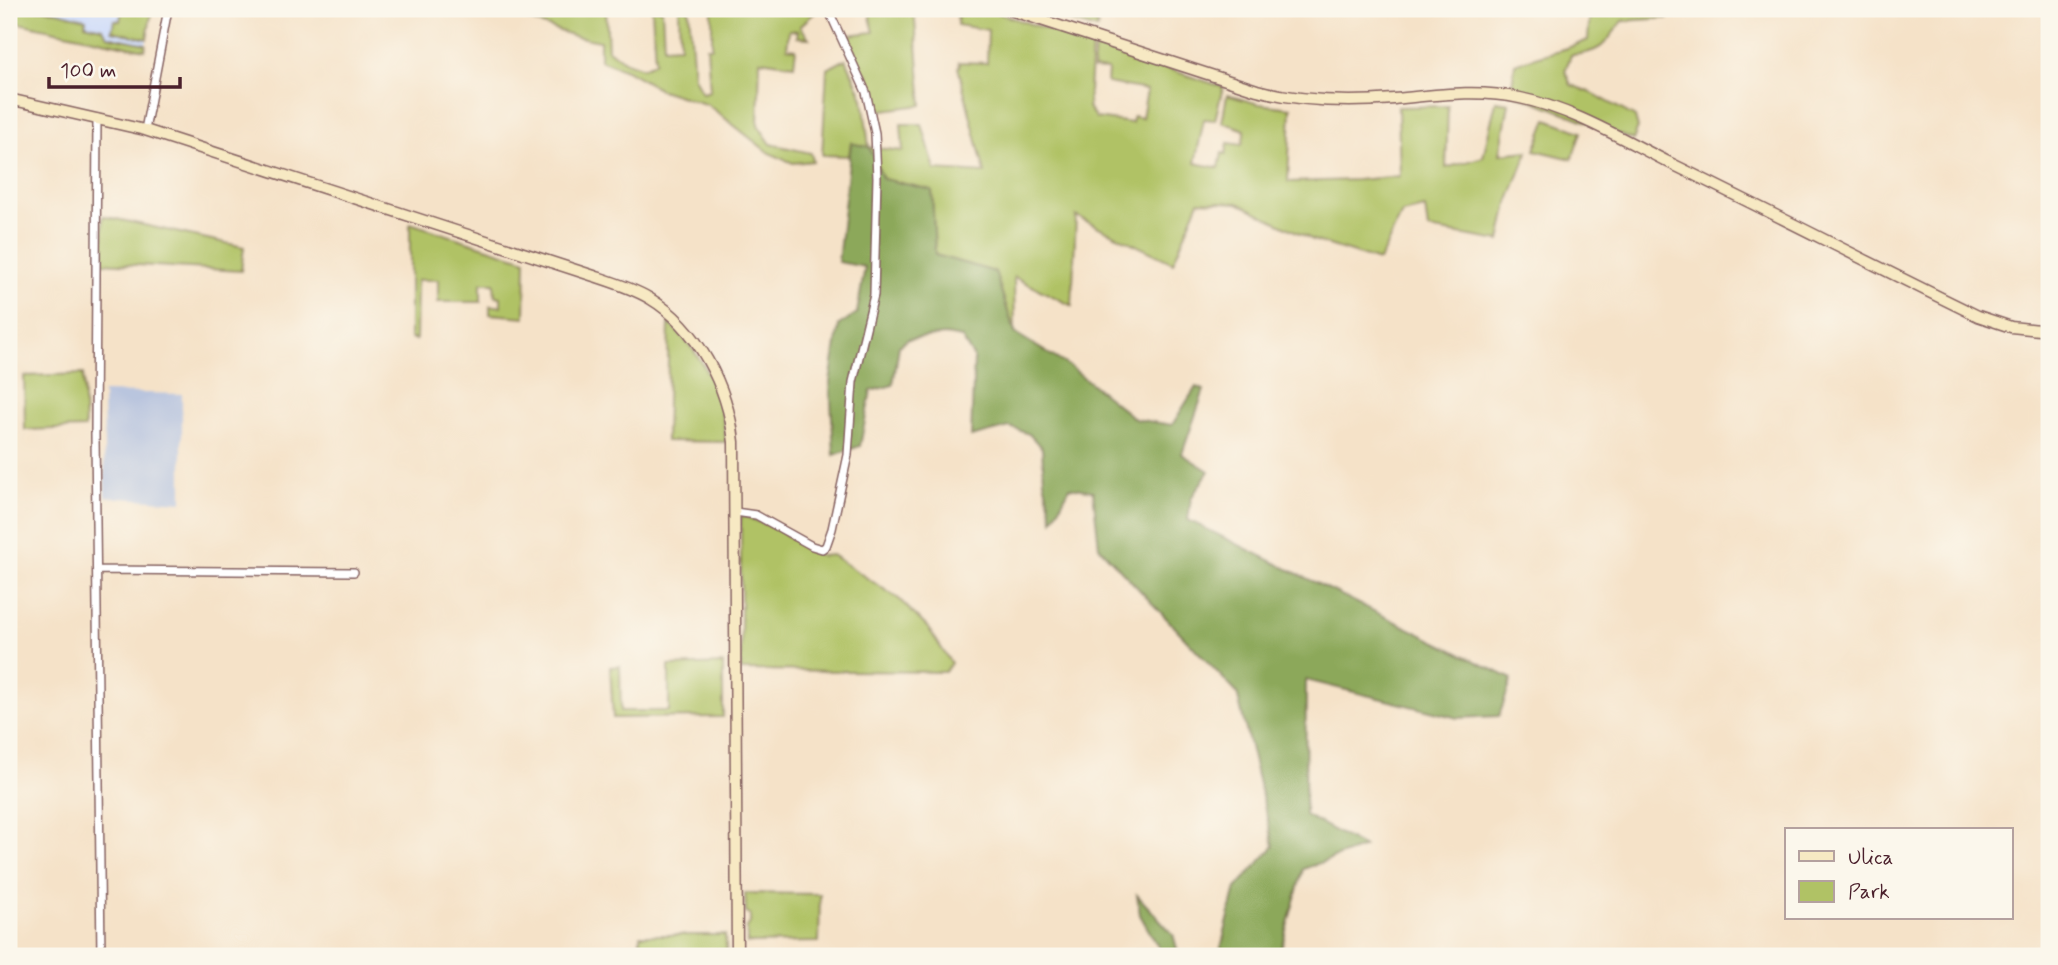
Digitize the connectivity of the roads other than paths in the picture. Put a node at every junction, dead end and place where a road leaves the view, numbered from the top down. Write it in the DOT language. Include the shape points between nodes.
graph roads {
  1 [pos="168,9"];
  2 [pos="828,9"];
  3 [pos="1007,9"];
  4 [pos="9,99"];
  5 [pos="96,117"];
  6 [pos="145,130"];
  7 [pos="2049,331"];
  8 [pos="736,512"];
  9 [pos="98,570"];
  10 [pos="354,572"];
  11 [pos="101,956"];
  12 [pos="737,956"];
  1 -- 6 [label="street"];
  2 -- 8 [label="street" via="866,92 877,177 874,295 853,382 848,454 832,529 822,549 756,515"];
  3 -- 7 [label="street" via="1292,98 1352,101 1477,92 1543,104 1978,316 2011,327"];
  4 -- 5 [label="street"];
  5 -- 6 [label="street"];
  5 -- 9 [label="street"];
  6 -- 8 [label="street" via="594,276 657,303 697,345 723,393 733,428"];
  8 -- 12 [label="street"];
  9 -- 10 [label="street"];
  9 -- 11 [label="street"];
}
